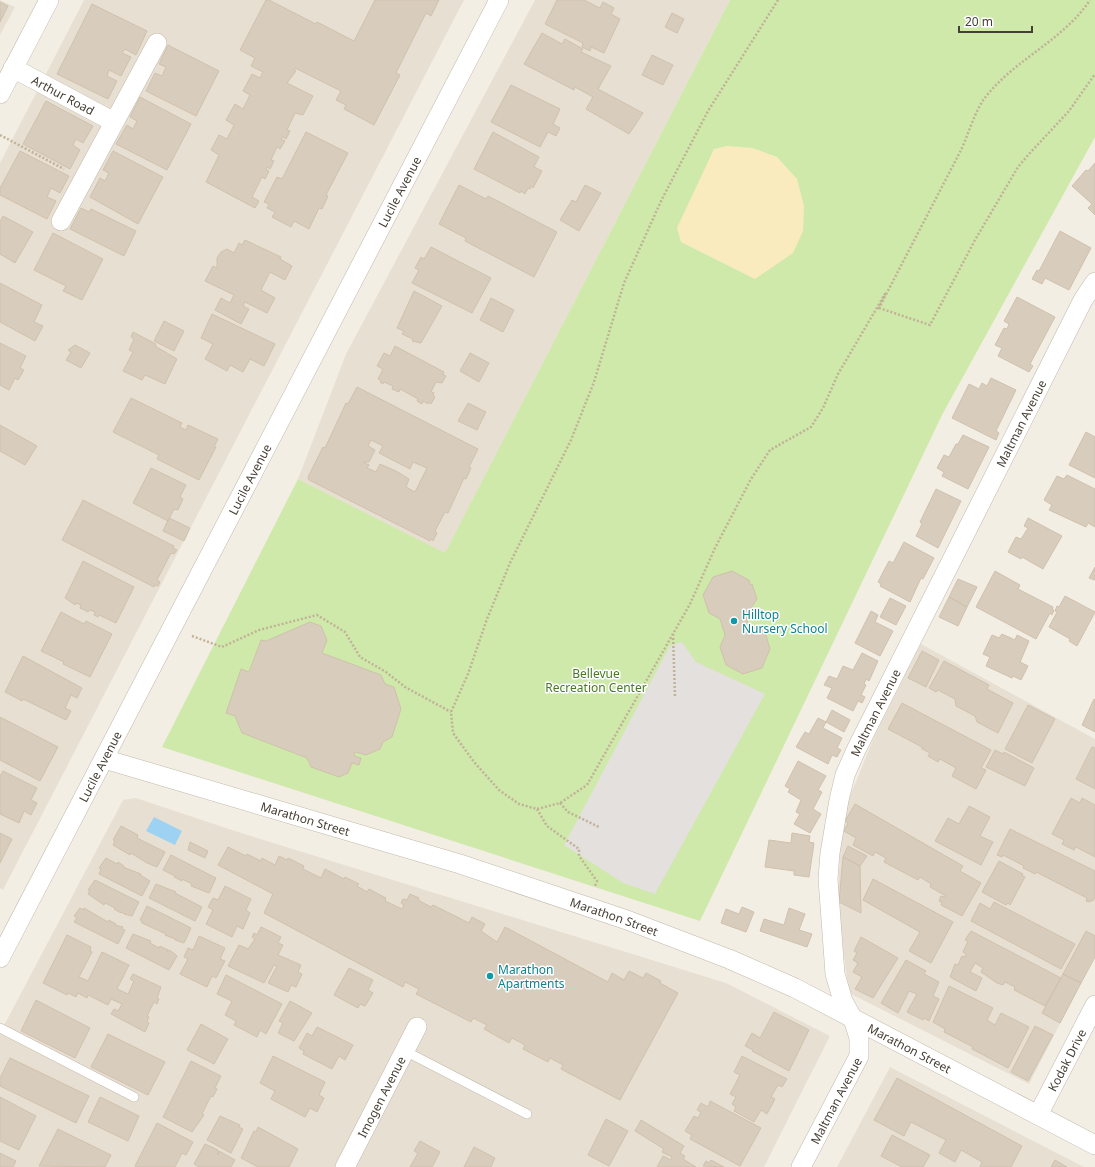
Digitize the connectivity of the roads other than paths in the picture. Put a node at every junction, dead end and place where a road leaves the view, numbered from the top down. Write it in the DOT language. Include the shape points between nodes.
graph roads {
  1 [pos="49,0"];
  2 [pos="500,0"];
  3 [pos="157,43"];
  4 [pos="13,68"];
  5 [pos="0,94"];
  6 [pos="114,122"];
  7 [pos="61,221"];
  8 [pos="1095,282"];
  9 [pos="104,759"];
  10 [pos="6,933"];
  11 [pos="0,958"];
  12 [pos="1095,1005"];
  13 [pos="853,1019"];
  14 [pos="417,1027"];
  15 [pos="0,1028"];
  16 [pos="405,1051"];
  17 [pos="134,1097"];
  18 [pos="527,1114"];
  19 [pos="1038,1115"];
  20 [pos="1095,1145"];
  21 [pos="345,1167"];
  22 [pos="801,1167"];
  1 -- 4 [label="street"];
  2 -- 9 [label="street, Lucile Avenue"];
  3 -- 6 [label="street"];
  4 -- 5 [label="street"];
  4 -- 6 [label="street, Arthur Road"];
  6 -- 7 [label="street"];
  8 -- 13 [label="street, Maltman Avenue" via="1083,300 845,775 838,800 830,853 829,908 835,974 843,1001"];
  9 -- 10 [label="street, Lucile Avenue"];
  9 -- 13 [label="street, Marathon Street" via="460,864 627,920 729,959 795,988"];
  10 -- 11 [label="street, Lucile Avenue"];
  12 -- 19 [label="street, Kodak Drive"];
  13 -- 19 [label="street, Marathon Street"];
  13 -- 22 [label="street, Maltman Avenue" via="860,1038 860,1056"];
  14 -- 16 [label="street, Imogen Avenue"];
  15 -- 17 [label="lane"];
  16 -- 18 [label="lane"];
  16 -- 21 [label="street, Imogen Avenue"];
  19 -- 20 [label="street, Marathon Street"];
}
